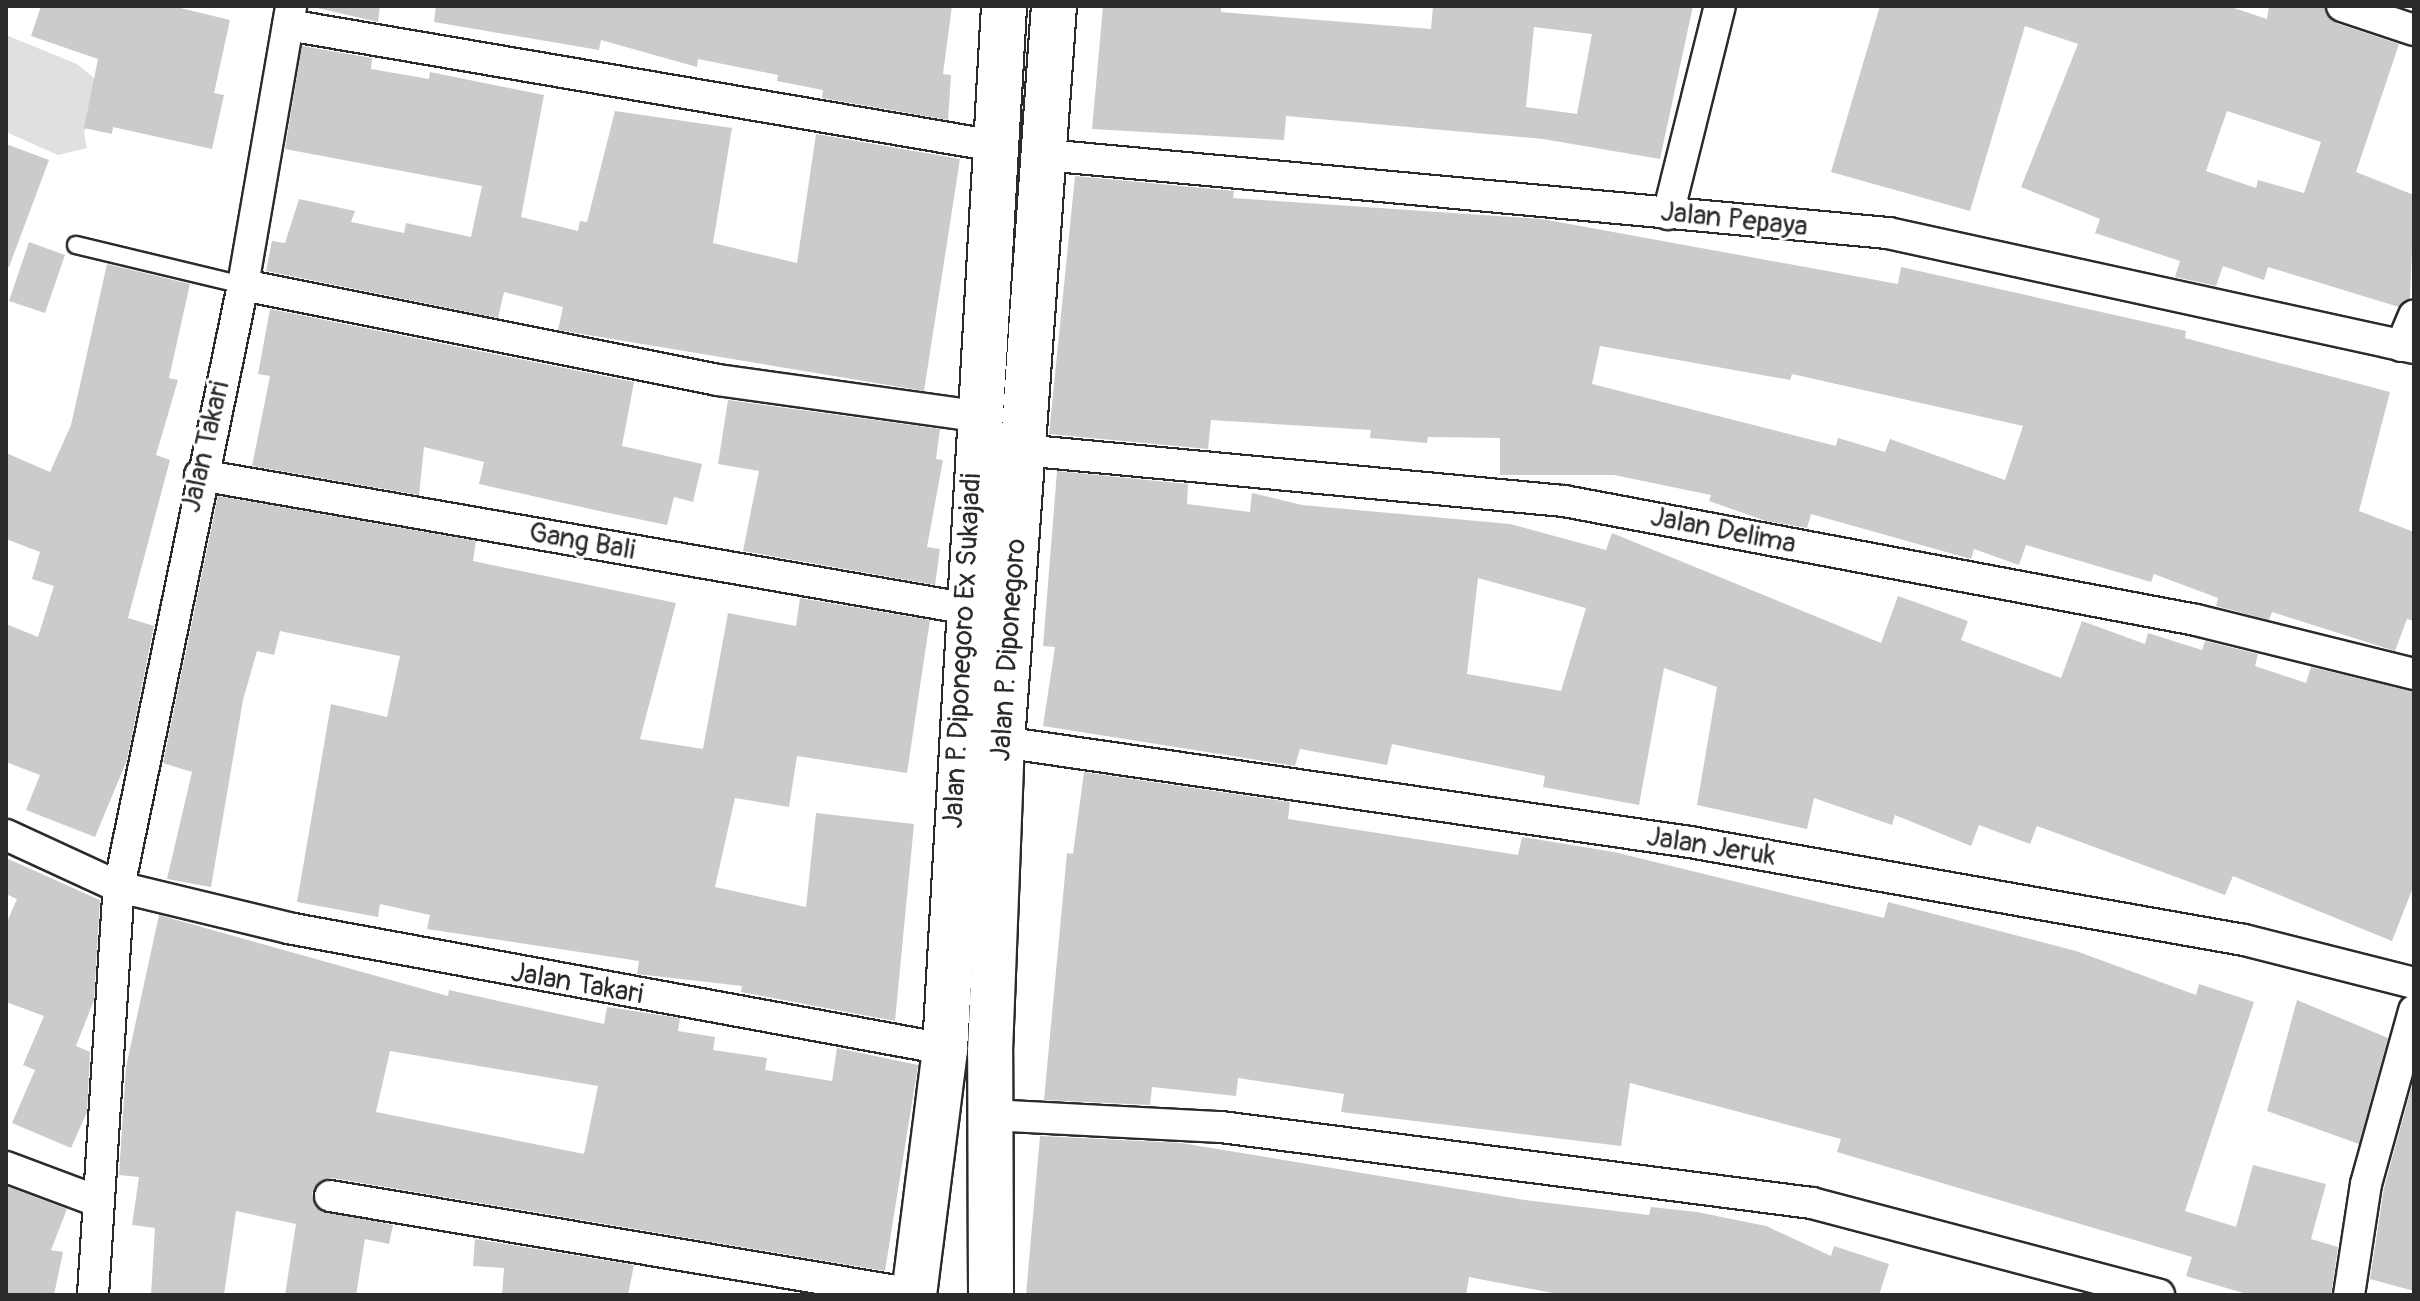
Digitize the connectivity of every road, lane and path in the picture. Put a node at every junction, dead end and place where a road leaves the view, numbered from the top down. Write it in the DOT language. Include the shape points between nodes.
graph roads {
  1 [pos="1004,6"];
  2 [pos="1054,6"];
  3 [pos="1720,6"];
  4 [pos="2342,6"];
  5 [pos="289,16"];
  6 [pos="2414,30"];
  7 [pos="995,146"];
  8 [pos="1045,155"];
  9 [pos="1668,214"];
  10 [pos="76,245"];
  11 [pos="243,285"];
  12 [pos="2414,316"];
  13 [pos="2407,347"];
  14 [pos="975,416"];
  15 [pos="1022,450"];
  16 [pos="200,475"];
  17 [pos="964,608"];
  18 [pos="2414,674"];
  19 [pos="1002,742"];
  20 [pos="6,835"];
  21 [pos="119,887"];
  22 [pos="2414,983"];
  23 [pos="2414,1011"];
  24 [pos="945,1049"];
  25 [pos="990,1115"];
  26 [pos="6,1167"];
  27 [pos="330,1196"];
  28 [pos="97,1201"];
  29 [pos="914,1294"];
  30 [pos="93,1295"];
  31 [pos="991,1295"];
  32 [pos="2159,1295"];
  33 [pos="2349,1295"];
  1 -- 7 [label="main road, Jalan P. Diponegoro Ex Sukajadi"];
  2 -- 8 [label="main road, Jalan P. Diponegoro"];
  3 -- 9 [label="street"];
  4 -- 6 [label="street"];
  5 -- 7 [label="street"];
  5 -- 11 [label="street, Jalan Takari"];
  7 -- 14 [label="main road, Jalan P. Diponegoro Ex Sukajadi"];
  8 -- 9 [label="street, Jalan Pepaya"];
  8 -- 15 [label="main road, Jalan P. Diponegoro"];
  9 -- 13 [label="street, Jalan Pepaya" via="1888,233"];
  10 -- 11 [label="lane"];
  11 -- 14 [label="street" via="717,380"];
  11 -- 16 [label="street, Jalan Takari"];
  12 -- 13 [label="street"];
  14 -- 17 [label="main road, Jalan P. Diponegoro Ex Sukajadi"];
  15 -- 18 [label="street, Jalan Delima" via="1564,501 2196,620"];
  15 -- 19 [label="main road, Jalan P. Diponegoro"];
  16 -- 17 [label="street, Gang Bali"];
  16 -- 21 [label="street, Jalan Takari"];
  17 -- 24 [label="main road, Jalan P. Diponegoro Ex Sukajadi"];
  19 -- 22 [label="street, Jalan Jeruk" via="1690,842 2244,940"];
  19 -- 25 [label="main road, Jalan P. Diponegoro"];
  20 -- 21 [label="street, Jalan Takari"];
  21 -- 24 [label="street, Jalan Takari" via="554,981"];
  21 -- 28 [label="street, Jalan Takari"];
  23 -- 33 [label="street" via="2366,1184"];
  24 -- 29 [label="main road, Jalan P. Diponegoro Ex Sukajadi"];
  25 -- 31 [label="main road, Jalan P. Diponegoro"];
  25 -- 32 [label="street" via="1221,1127 1812,1203"];
  26 -- 28 [label="street"];
  27 -- 29 [label="street"];
  28 -- 30 [label="street, Jalan Takari"];
}
